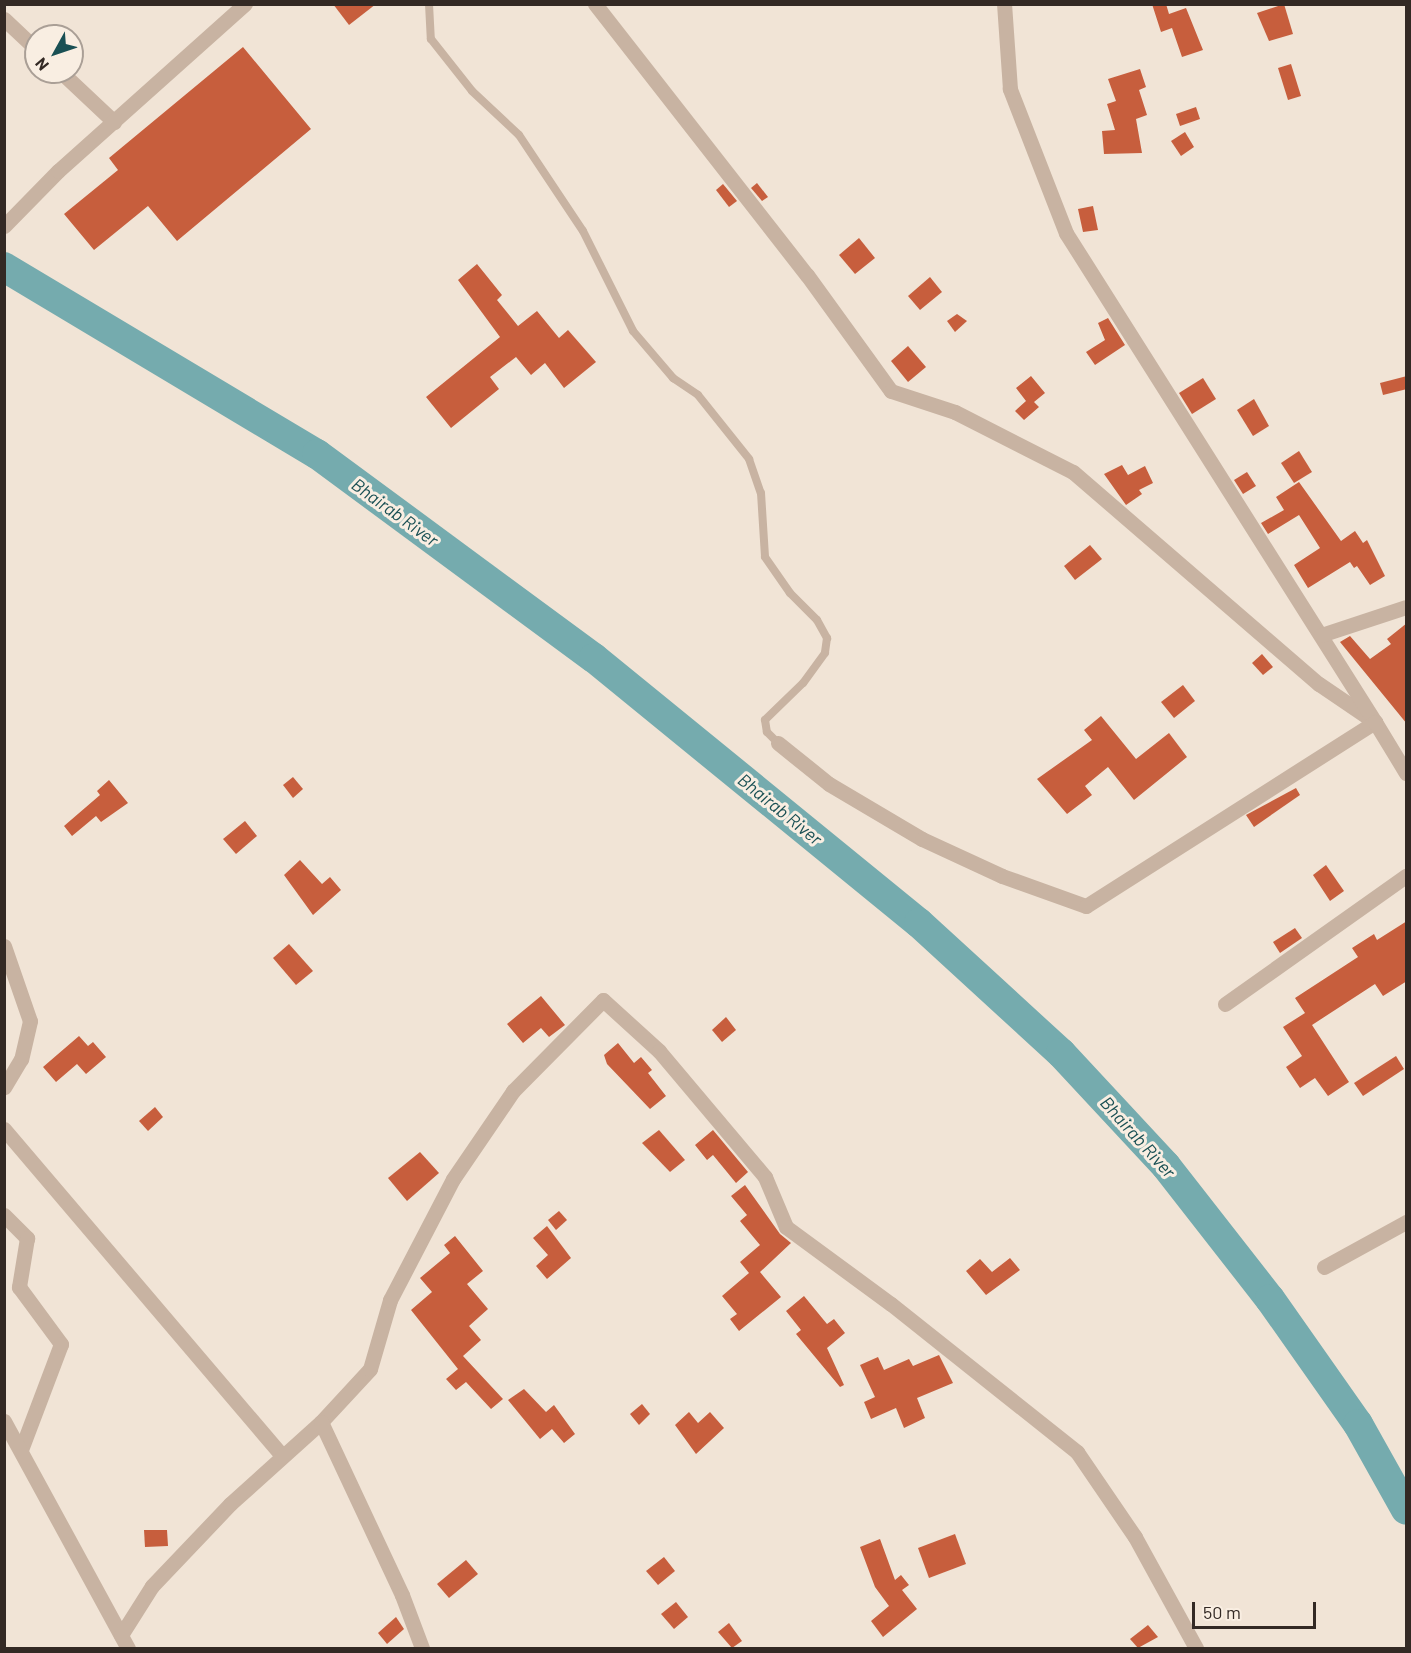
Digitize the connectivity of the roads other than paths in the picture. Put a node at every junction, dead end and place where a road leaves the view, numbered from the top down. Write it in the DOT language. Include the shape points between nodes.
graph roads {
  1 [pos="245,4"];
  2 [pos="429,4"];
  3 [pos="595,4"];
  4 [pos="1004,4"];
  5 [pos="4,19"];
  6 [pos="24,38"];
  7 [pos="74,84"];
  8 [pos="114,122"];
  9 [pos="4,226"];
  10 [pos="1407,607"];
  11 [pos="1321,635"];
  12 [pos="1376,722"];
  13 [pos="778,743"];
  14 [pos="1407,773"];
  15 [pos="1407,876"];
  16 [pos="4,946"];
  17 [pos="1226,1004"];
  18 [pos="4,1087"];
  19 [pos="4,1130"];
  20 [pos="4,1215"];
  21 [pos="1407,1222"];
  22 [pos="1324,1267"];
  23 [pos="4,1421"];
  24 [pos="321,1422"];
  25 [pos="21,1450"];
  26 [pos="282,1456"];
  27 [pos="125,1642"];
  28 [pos="422,1648"];
  29 [pos="1196,1648"];
  1 -- 8 [label="street"];
  2 -- 13 [label="lane" via="431,39 472,91 519,135 583,231 633,331 673,378 698,395 749,459 761,493 765,557 790,593 817,620 826,638 825,653 803,683 765,720 767,732"];
  3 -- 12 [label="street" via="807,275 891,391 956,412 1073,472 1318,684"];
  4 -- 11 [label="street" via="1010,89 1066,233"];
  5 -- 6 [label="street"];
  7 -- 8 [label="street"];
  8 -- 9 [label="street"];
  10 -- 11 [label="street"];
  11 -- 12 [label="street"];
  12 -- 13 [label="street" via="1086,906 1002,876 922,839 829,784"];
  12 -- 14 [label="street"];
  15 -- 17 [label="street"];
  16 -- 18 [label="street" via="30,1021 21,1059"];
  19 -- 26 [label="street"];
  20 -- 25 [label="street" via="27,1238 18,1287 61,1344"];
  21 -- 22 [label="street"];
  23 -- 25 [label="street"];
  24 -- 26 [label="street"];
  24 -- 28 [label="street" via="402,1595"];
  24 -- 29 [label="street" via="370,1369 390,1300 453,1179 513,1091 603,1000 659,1051 765,1177 786,1227 918,1325 1077,1452 1135,1537"];
  25 -- 27 [label="street"];
  26 -- 27 [label="street" via="152,1586"];
}
